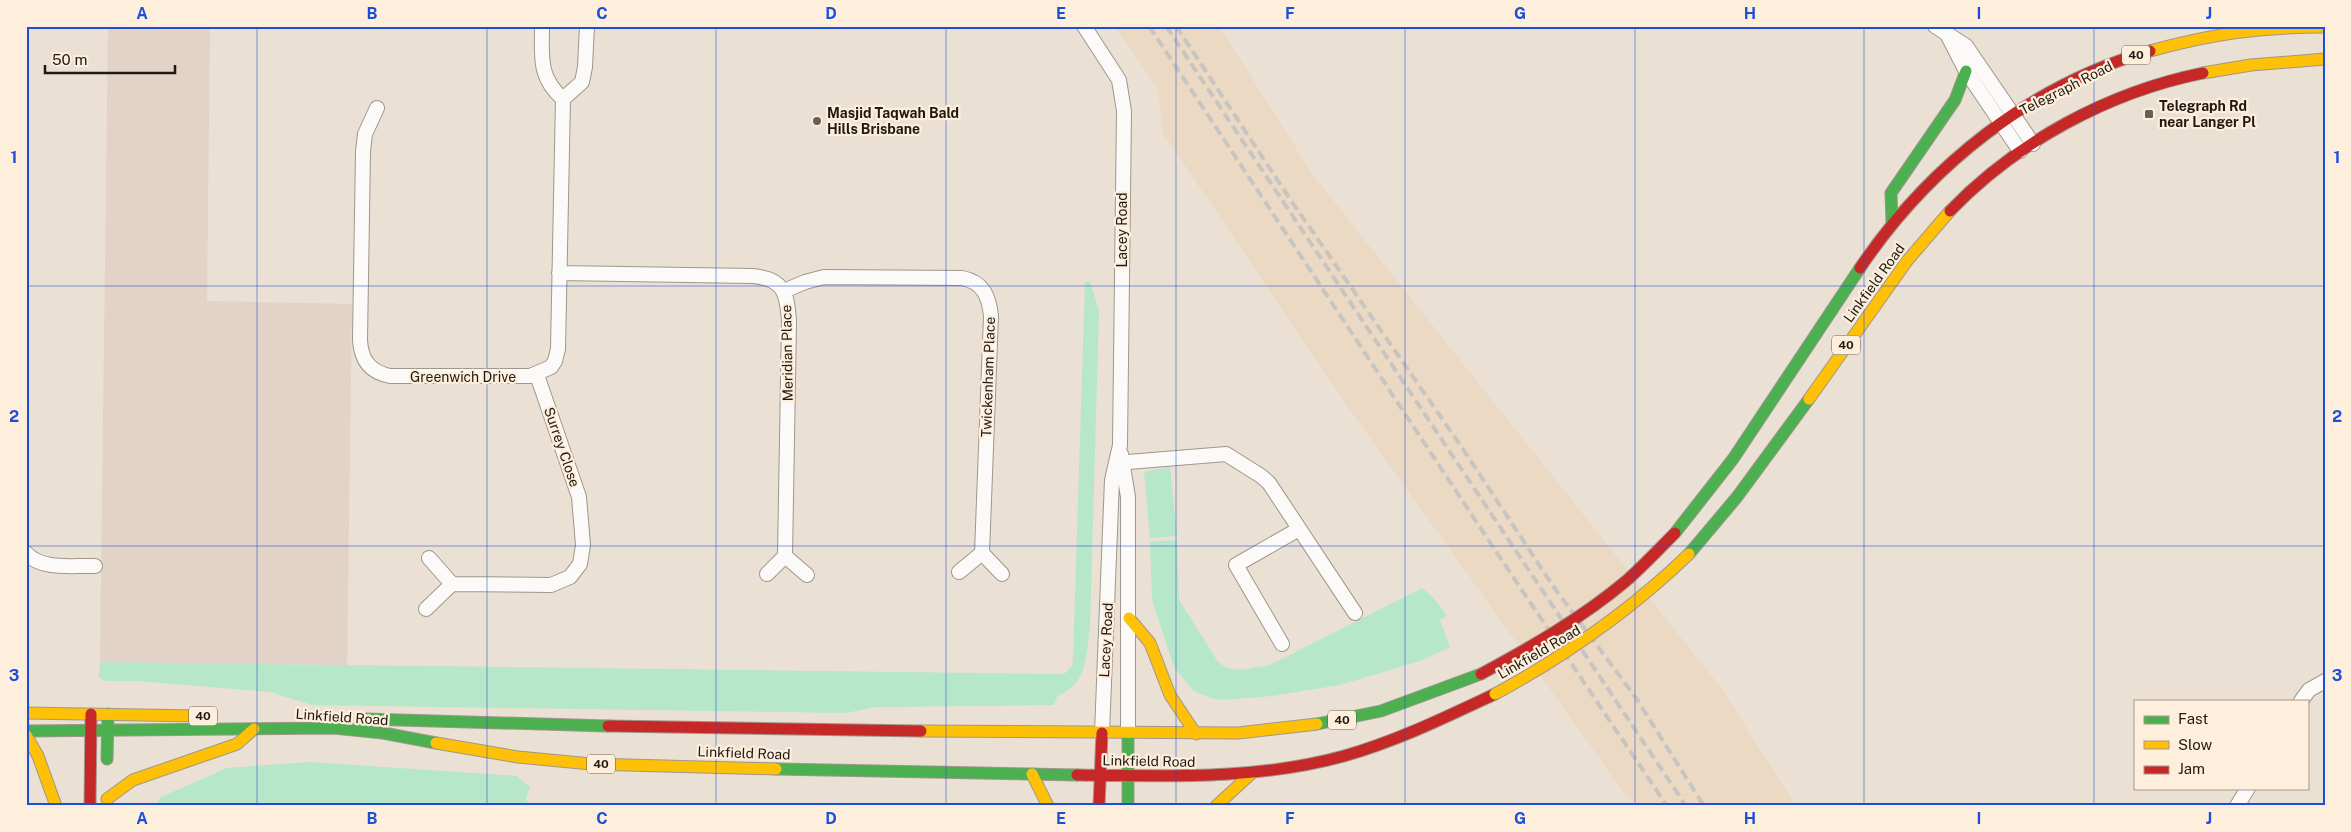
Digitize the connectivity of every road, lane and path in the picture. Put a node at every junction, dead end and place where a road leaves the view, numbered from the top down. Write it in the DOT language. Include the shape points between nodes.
graph roads {
  1 [pos="542,26"];
  2 [pos="587,26"];
  3 [pos="1084,26"];
  4 [pos="1935,26"];
  5 [pos="2325,27"];
  6 [pos="1948,36"];
  7 [pos="2325,59"];
  8 [pos="1966,71"];
  9 [pos="562,99"];
  10 [pos="377,108"];
  11 [pos="2014,115"];
  12 [pos="2001,123"];
  13 [pos="2033,144"];
  14 [pos="2020,152"];
  15 [pos="1892,223"];
  16 [pos="560,273"];
  17 [pos="784,291"];
  18 [pos="537,375"];
  19 [pos="1119,462"];
  20 [pos="1300,529"];
  21 [pos="26,553"];
  22 [pos="982,553"];
  23 [pos="785,556"];
  24 [pos="429,558"];
  25 [pos="95,566"];
  26 [pos="959,572"];
  27 [pos="766,574"];
  28 [pos="1002,574"];
  29 [pos="807,575"];
  30 [pos="452,584"];
  31 [pos="426,609"];
  32 [pos="1355,613"];
  33 [pos="1129,618"];
  34 [pos="1282,644"];
  35 [pos="2325,681"];
  36 [pos="2302,700"];
  37 [pos="26,713"];
  38 [pos="91,714"];
  39 [pos="108,714"];
  40 [pos="208,716"];
  41 [pos="257,717"];
  42 [pos="254,729"];
  43 [pos="26,731"];
  44 [pos="90,732"];
  45 [pos="108,732"];
  46 [pos="1102,732"];
  47 [pos="1128,733"];
  48 [pos="1196,734"];
  49 [pos="26,735"];
  50 [pos="1252,773"];
  51 [pos="1032,774"];
  52 [pos="1100,775"];
  53 [pos="1128,775"];
  54 [pos="2247,790"];
  55 [pos="106,802"];
  56 [pos="56,806"];
  57 [pos="90,806"];
  58 [pos="1048,806"];
  59 [pos="1099,806"];
  60 [pos="1128,806"];
  61 [pos="1216,806"];
  62 [pos="2237,806"];
  1 -- 9 [label="street" via="544,76"];
  2 -- 9 [label="street" via="582,82"];
  3 -- 19 [label="street, Lacey Road" via="1119,80 1123,100"];
  4 -- 6 [label="street, Telegraph Road"];
  5 -- 11 [label="main road, Telegraph Road / 40" via="2241,30 2144,52 2084,76"];
  6 -- 8 [label="street, Telegraph Road"];
  6 -- 11 [label="street, Telegraph Road" via="1966,46"];
  7 -- 13 [label="main road, 40" via="2244,67 2148,88 2092,111"];
  8 -- 12 [label="street, Telegraph Road"];
  8 -- 15 [label="main road" via="1949,109 1891,193"];
  9 -- 16 [label="street"];
  10 -- 18 [label="street, Greenwich Drive" via="365,134 363,151 360,340 366,364 380,374 390,376"];
  11 -- 12 [label="main road, Telegraph Road / 40"];
  11 -- 13 [label="street, Telegraph Road"];
  12 -- 14 [label="street, Telegraph Road"];
  12 -- 15 [label="main road, Linkfield Road / 40" via="1917,194"];
  13 -- 14 [label="main road, 40"];
  14 -- 50 [label="main road, Linkfield Road / 40, bridge" via="1957,205 1920,245 1744,490 1689,554 1637,603 1570,653 1495,694 1403,736 1313,764"];
  15 -- 48 [label="main road, Linkfield Road / 40, bridge" via="1704,500 1675,533 1598,602 1538,642 1481,674 1415,700 1347,719 1279,730"];
  16 -- 17 [label="street, Meridian Place" via="758,276 773,279"];
  16 -- 18 [label="street" via="558,355 550,367"];
  17 -- 22 [label="street, Twickenham Place" via="824,277 962,278 972,280 985,291 991,316"];
  17 -- 23 [label="street, Meridian Place" via="789,321"];
  18 -- 30 [label="street, Surrey Close" via="579,497 583,545 580,564 570,578 551,584"];
  19 -- 20 [label="street" via="1226,454 1269,483"];
  19 -- 33 [label="street, Lacey Road" via="1128,497"];
  19 -- 46 [label="street, Lacey Road" via="1112,480"];
  20 -- 32 [label="street"];
  20 -- 34 [label="street" via="1236,565"];
  21 -- 25 [label="street" via="39,563"];
  22 -- 26 [label="street"];
  22 -- 28 [label="street"];
  23 -- 27 [label="street"];
  23 -- 29 [label="street"];
  24 -- 30 [label="street"];
  30 -- 31 [label="street"];
  33 -- 47 [label="street, Lacey Road"];
  33 -- 48 [label="main road" via="1150,643 1170,695"];
  35 -- 36 [label="street" via="2309,690"];
  37 -- 38 [label="main road, 40"];
  38 -- 39 [label="main road, 40"];
  38 -- 44 [label="main road"];
  39 -- 40 [label="main road, 40"];
  39 -- 45 [label="main road"];
  41 -- 46 [label="main road, Linkfield Road / 40" via="489,724"];
  42 -- 45 [label="main road, Linkfield Road / 40"];
  42 -- 51 [label="main road, Linkfield Road / 40" via="367,731 518,757 591,764"];
  42 -- 55 [label="main road" via="237,744 133,780"];
  43 -- 44 [label="main road, Linkfield Road / 40"];
  44 -- 45 [label="main road, Linkfield Road / 40"];
  44 -- 57 [label="main road"];
  45 -- 55 [label="main road"];
  46 -- 47 [label="main road, Linkfield Road / 40"];
  46 -- 52 [label="main road, Lacey Road"];
  47 -- 48 [label="main road, Linkfield Road / 40"];
  47 -- 53 [label="main road, Lacey Road"];
  49 -- 56 [label="main road" via="38,756"];
  50 -- 53 [label="main road, Linkfield Road / 40" via="1201,777"];
  50 -- 61 [label="main road"];
  51 -- 52 [label="main road, Linkfield Road / 40"];
  51 -- 58 [label="main road"];
  52 -- 53 [label="main road, Linkfield Road / 40"];
  52 -- 59 [label="main road, Lacey Road"];
  53 -- 60 [label="main road, Lacey Road"];
  54 -- 62 [label="street"];
}
